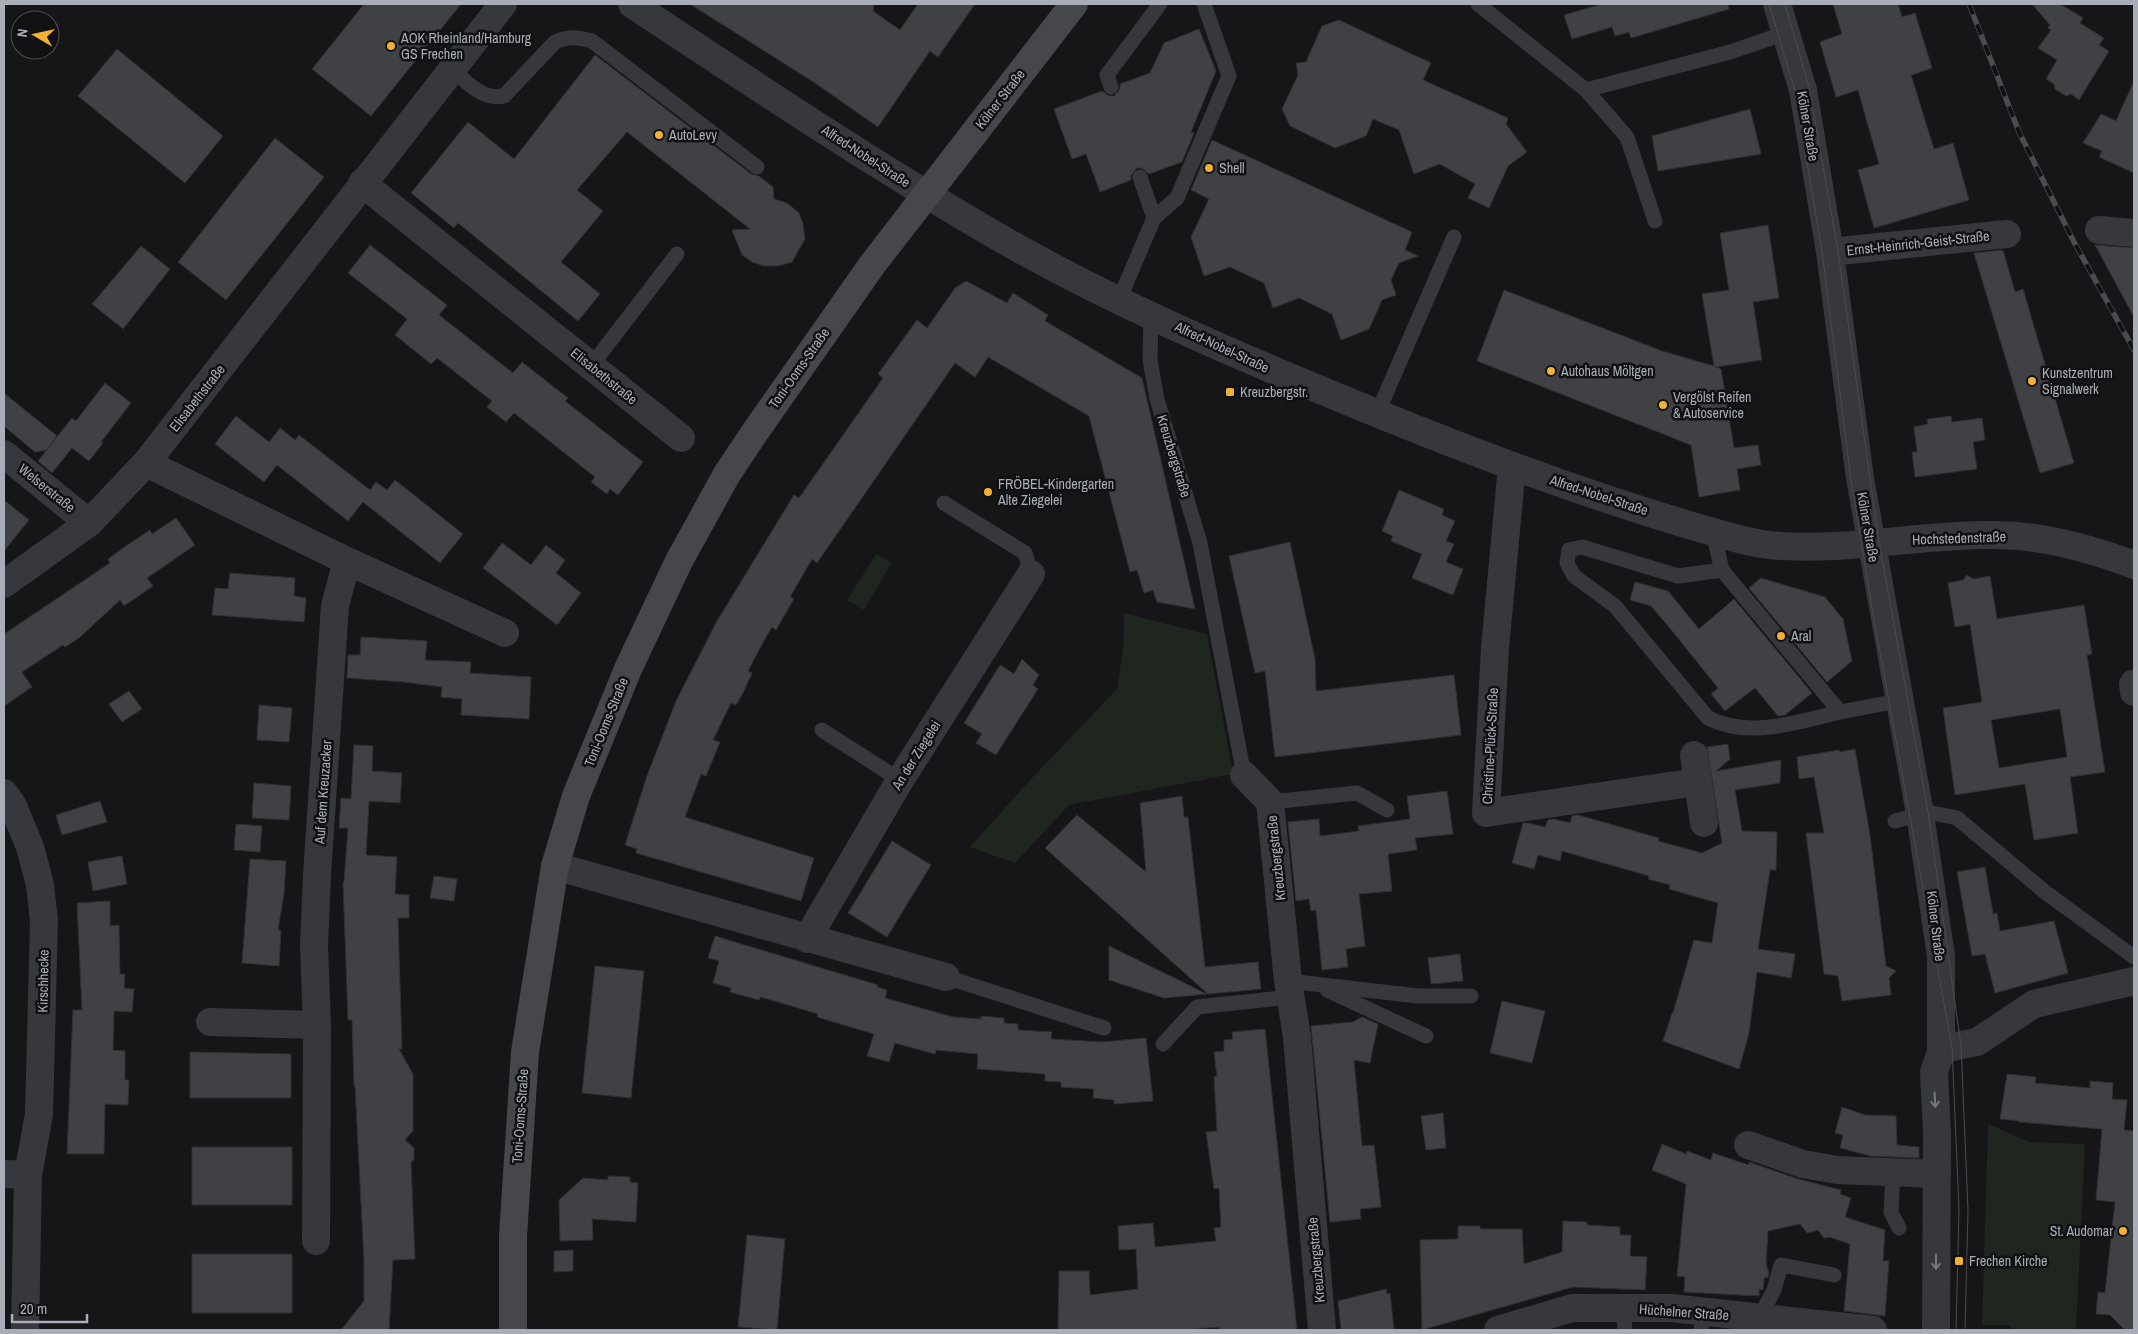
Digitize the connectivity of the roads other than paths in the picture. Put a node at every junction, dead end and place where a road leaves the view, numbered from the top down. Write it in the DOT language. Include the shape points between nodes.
graph roads {
  1 [pos="503,4"];
  2 [pos="632,4"];
  3 [pos="1074,4"];
  4 [pos="1160,4"];
  5 [pos="1204,4"];
  6 [pos="1478,4"];
  7 [pos="1777,4"];
  8 [pos="1786,33"];
  9 [pos="451,69"];
  10 [pos="1111,87"];
  11 [pos="1586,90"];
  12 [pos="757,167"];
  13 [pos="1140,177"];
  14 [pos="362,183"];
  15 [pos="926,195"];
  16 [pos="1154,218"];
  17 [pos="1655,221"];
  18 [pos="2099,230"];
  19 [pos="2134,233"];
  20 [pos="2007,234"];
  21 [pos="1454,237"];
  22 [pos="1830,252"];
  23 [pos="677,254"];
  24 [pos="1119,300"];
  25 [pos="1151,314"];
  26 [pos="591,366"];
  27 [pos="1377,414"];
  28 [pos="681,438"];
  29 [pos="4,454"];
  30 [pos="146,463"];
  31 [pos="1512,466"];
  32 [pos="944,503"];
  33 [pos="89,523"];
  34 [pos="1713,532"];
  35 [pos="1870,542"];
  36 [pos="347,561"];
  37 [pos="2134,565"];
  38 [pos="1722,570"];
  39 [pos="1031,574"];
  40 [pos="4,584"];
  41 [pos="505,633"];
  42 [pos="1898,701"];
  43 [pos="1840,712"];
  44 [pos="822,730"];
  45 [pos="1694,755"];
  46 [pos="1244,775"];
  47 [pos="900,780"];
  48 [pos="1697,782"];
  49 [pos="4,793"];
  50 [pos="1270,802"];
  51 [pos="1386,810"];
  52 [pos="1908,817"];
  53 [pos="1704,824"];
  54 [pos="555,866"];
  55 [pos="807,939"];
  56 [pos="2134,957"];
  57 [pos="946,977"];
  58 [pos="2134,981"];
  59 [pos="1298,987"];
  60 [pos="1471,996"];
  61 [pos="210,1022"];
  62 [pos="317,1025"];
  63 [pos="1104,1028"];
  64 [pos="1426,1036"];
  65 [pos="1163,1044"];
  66 [pos="1941,1052"];
  67 [pos="1748,1145"];
  68 [pos="1893,1172"];
  69 [pos="1937,1174"];
  70 [pos="16,1175"];
  71 [pos="1899,1228"];
  72 [pos="316,1241"];
  73 [pos="1834,1275"];
  74 [pos="1759,1318"];
  75 [pos="1624,1319"];
  76 [pos="1703,1321"];
  77 [pos="25,1330"];
  78 [pos="513,1330"];
  79 [pos="1322,1330"];
  80 [pos="1498,1330"];
  81 [pos="1873,1330"];
  82 [pos="1936,1330"];
  1 -- 9 [label="street, Elisabethstraße"];
  2 -- 15 [label="street, Alfred-Nobel-Straße"];
  3 -- 15 [label="main road, Kölner Straße"];
  4 -- 10 [label="lane" via="1107,75"];
  5 -- 16 [label="lane" via="1229,76 1177,198"];
  6 -- 11 [label="lane"];
  7 -- 8 [label="street, Kölner Straße"];
  8 -- 11 [label="lane" via="1730,52"];
  8 -- 22 [label="street, Kölner Straße" via="1803,90"];
  9 -- 12 [label="lane" via="486,96 495,98 512,89 554,42 579,37 592,41"];
  9 -- 14 [label="street, Elisabethstraße"];
  11 -- 17 [label="lane" via="1627,137"];
  13 -- 16 [label="lane"];
  14 -- 26 [label="street, Elisabethstraße"];
  14 -- 30 [label="street, Elisabethstraße"];
  15 -- 24 [label="street, Alfred-Nobel-Straße" via="1018,248"];
  15 -- 54 [label="main road, Toni-Ooms-Straße" via="861,280 727,474 679,561 628,669 576,796"];
  16 -- 24 [label="lane"];
  18 -- 19 [label="street"];
  20 -- 22 [label="street, Ernst-Heinrich-Geist-Straße"];
  21 -- 27 [label="lane"];
  22 -- 35 [label="street, Kölner Straße"];
  23 -- 26 [label="lane"];
  24 -- 25 [label="street, Alfred-Nobel-Straße"];
  25 -- 27 [label="street, Alfred-Nobel-Straße"];
  25 -- 46 [label="lane, Kreuzbergstraße" via="1150,360 1156,399 1200,543"];
  26 -- 28 [label="street, Elisabethstraße"];
  27 -- 31 [label="street, Alfred-Nobel-Straße"];
  29 -- 33 [label="street, Welserstraße"];
  30 -- 33 [label="street, Elisabethstraße"];
  30 -- 36 [label="street"];
  31 -- 34 [label="street, Alfred-Nobel-Straße"];
  31 -- 48 [label="street, Christine-Plück-Straße" via="1495,648 1486,812"];
  32 -- 39 [label="lane" via="1025,553"];
  33 -- 40 [label="street, Elisabethstraße"];
  34 -- 35 [label="street, Alfred-Nobel-Straße" via="1772,545 1821,547"];
  34 -- 38 [label="lane"];
  35 -- 37 [label="street, Hochstedenstraße" via="1994,534 2060,543 2096,551"];
  35 -- 42 [label="street, Kölner Straße"];
  36 -- 41 [label="street"];
  36 -- 62 [label="street, Auf dem Kreuzacker" via="335,606 317,875 314,946"];
  38 -- 43 [label="lane"];
  38 -- 43 [label="lane" via="1678,576 1582,547 1569,550 1567,562 1574,576 1615,606 1708,718 1724,726 1773,727"];
  39 -- 47 [label="street, An der Ziegelei"];
  42 -- 43 [label="lane"];
  42 -- 52 [label="street, Kölner Straße"];
  44 -- 47 [label="lane"];
  45 -- 48 [label="street"];
  46 -- 50 [label="street, Kreuzbergstraße"];
  47 -- 55 [label="street, An der Ziegelei"];
  48 -- 53 [label="street"];
  49 -- 70 [label="street, Kirschhecke" via="30,847 40,885 44,920 39,1114"];
  50 -- 51 [label="lane" via="1358,793"];
  50 -- 59 [label="street, Kreuzbergstraße"];
  52 -- 56 [label="lane" via="1928,812 1957,818 2045,892"];
  52 -- 66 [label="street, Kölner Straße" via="1941,956"];
  54 -- 55 [label="street"];
  54 -- 78 [label="main road, Toni-Ooms-Straße" via="525,1052 513,1236"];
  55 -- 57 [label="street"];
  57 -- 63 [label="lane"];
  58 -- 66 [label="street" via="2034,1004 1976,1042"];
  59 -- 60 [label="lane" via="1418,996"];
  59 -- 64 [label="lane"];
  59 -- 65 [label="lane" via="1197,1006"];
  59 -- 79 [label="street, Kreuzbergstraße" via="1297,1037"];
  61 -- 62 [label="street"];
  62 -- 72 [label="street, Auf dem Kreuzacker"];
  66 -- 69 [label="street, Kölner Straße, one-way" via="1934,1072"];
  67 -- 68 [label="street" via="1803,1164 1837,1170"];
  68 -- 69 [label="street"];
  68 -- 71 [label="lane" via="1891,1212"];
  69 -- 82 [label="street, Kölner Straße, one-way"];
  70 -- 77 [label="street, Kirschhecke"];
  73 -- 74 [label="lane" via="1781,1265 1774,1290"];
  74 -- 76 [label="street, Hüchelner Straße"];
  74 -- 81 [label="street, Hüchelner Straße"];
  75 -- 76 [label="street, Hüchelner Straße" via="1671,1308"];
  75 -- 80 [label="street, Hüchelner Straße" via="1572,1308"];
}
